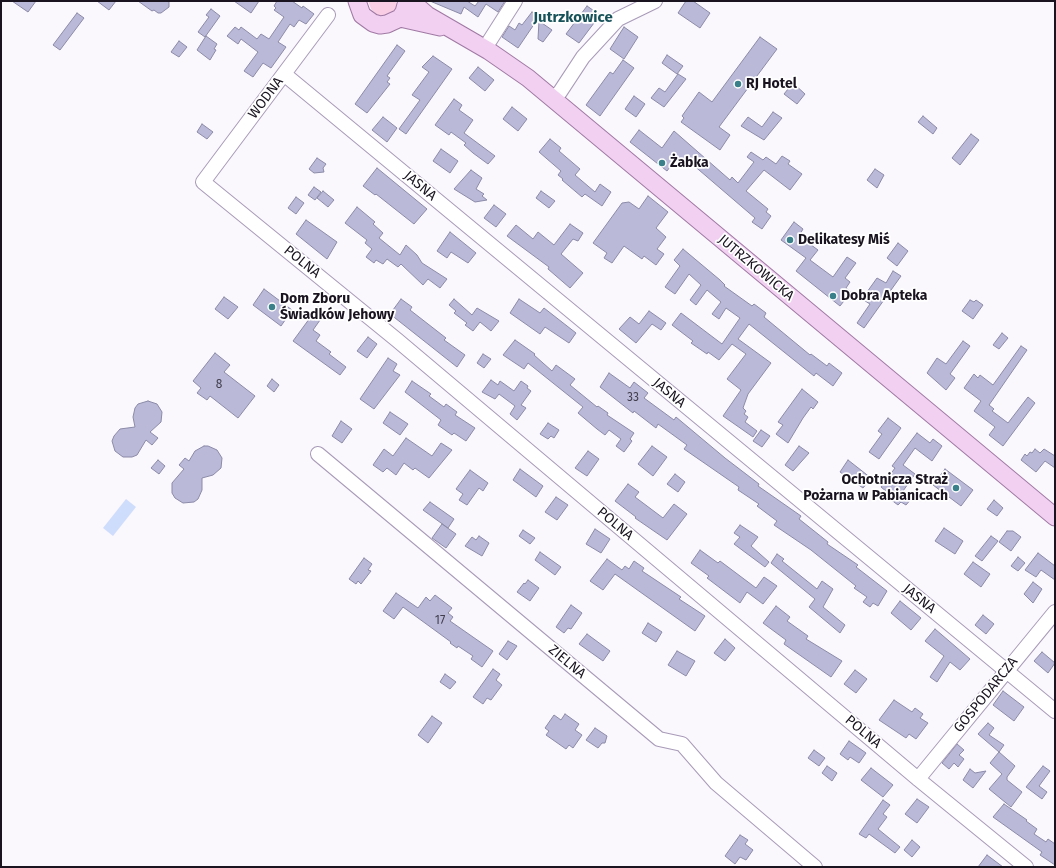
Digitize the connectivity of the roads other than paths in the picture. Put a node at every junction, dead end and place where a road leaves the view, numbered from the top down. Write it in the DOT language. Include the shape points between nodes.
graph roads {
  1 [pos="408,1"];
  2 [pos="411,1"];
  3 [pos="515,1"];
  4 [pos="655,1"];
  5 [pos="355,2"];
  6 [pos="328,15"];
  7 [pos="400,18"];
  8 [pos="450,29"];
  9 [pos="485,48"];
  10 [pos="284,74"];
  11 [pos="552,99"];
  12 [pos="203,182"];
  13 [pos="318,454"];
  14 [pos="1055,517"];
  15 [pos="1055,612"];
  16 [pos="1006,670"];
  17 [pos="1055,711"];
  18 [pos="918,779"];
  19 [pos="816,867"];
  20 [pos="1026,867"];
  1 -- 7 [label="main road"];
  2 -- 8 [label="main road, JUTRZKOWICKA" via="427,15"];
  3 -- 9 [label="street"];
  4 -- 11 [label="street" via="618,19 583,57 560,92"];
  5 -- 7 [label="main road" via="362,15 373,23 387,24"];
  6 -- 10 [label="street, WODNA"];
  7 -- 8 [label="main road, JUTRZKOWICKA"];
  8 -- 9 [label="main road, JUTRZKOWICKA"];
  9 -- 11 [label="main road, JUTRZKOWICKA"];
  10 -- 12 [label="street, WODNA"];
  10 -- 16 [label="street, JASNA"];
  11 -- 14 [label="main road, JUTRZKOWICKA"];
  12 -- 18 [label="street, POLNA" via="397,340"];
  13 -- 19 [label="street, ZIELNA" via="658,739 682,744 716,783"];
  15 -- 16 [label="street, GOSPODARCZA"];
  16 -- 17 [label="street, JASNA"];
  16 -- 18 [label="street, GOSPODARCZA"];
  18 -- 20 [label="street, POLNA"];
}
